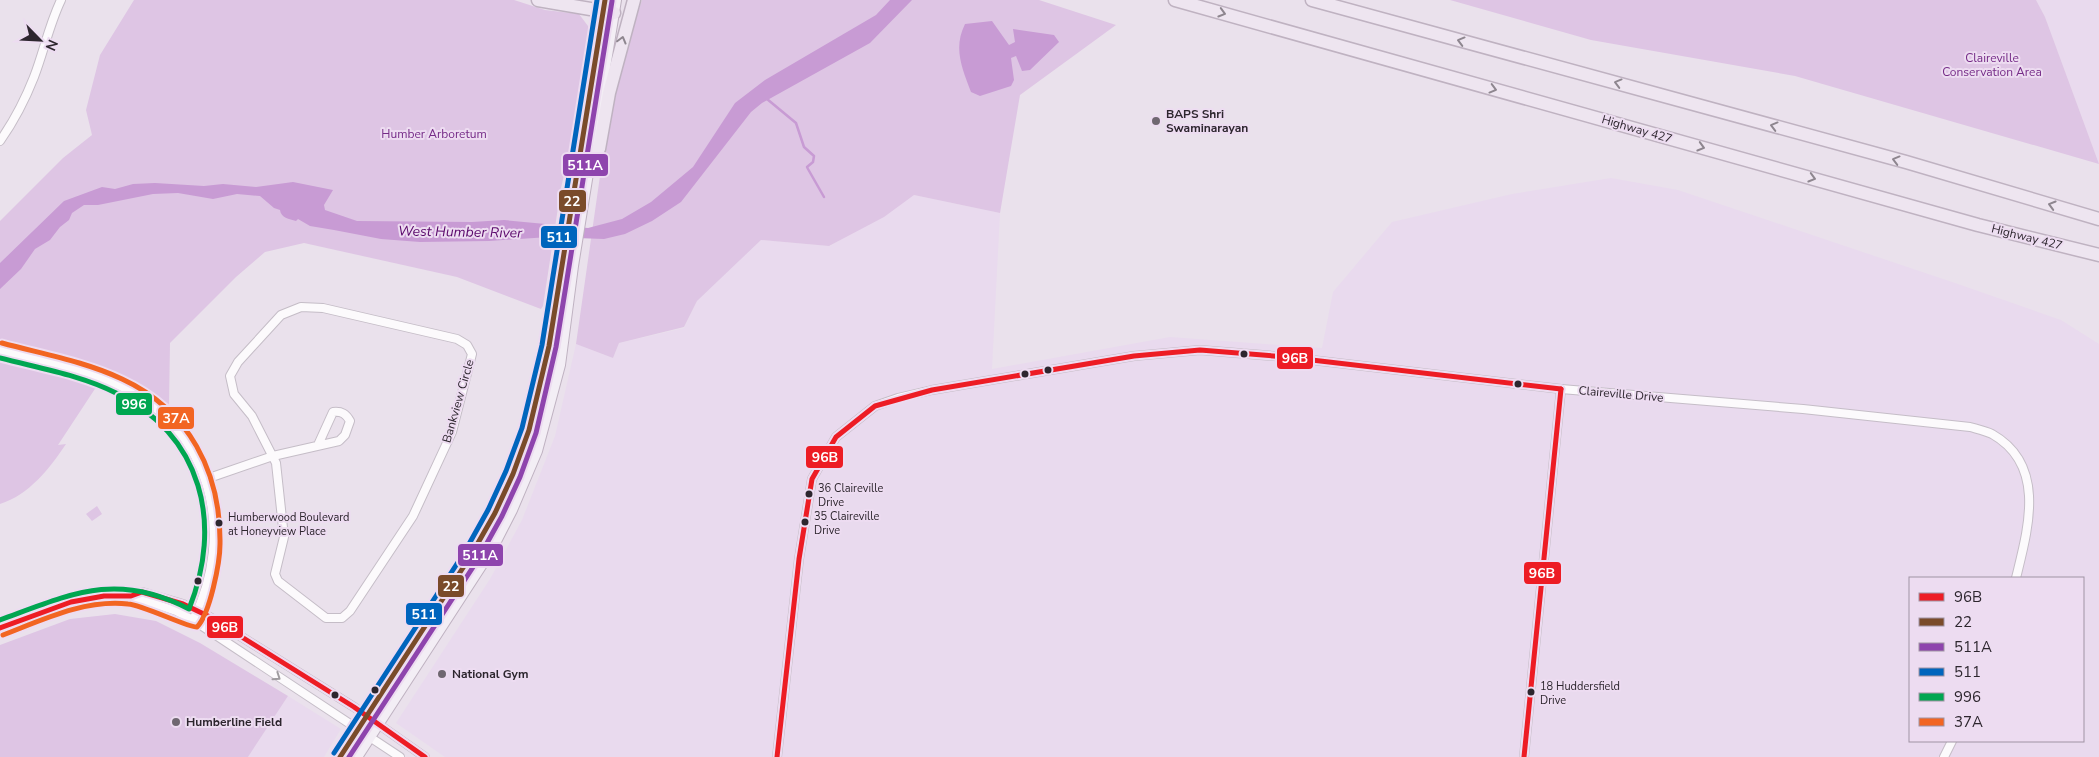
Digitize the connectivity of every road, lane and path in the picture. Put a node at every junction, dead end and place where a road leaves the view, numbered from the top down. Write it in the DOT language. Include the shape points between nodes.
graph roads {
  1 [pos="61,0"];
  2 [pos="538,0"];
  3 [pos="616,0"];
  4 [pos="634,0"];
  5 [pos="1175,0"];
  6 [pos="1312,0"];
  7 [pos="607,8"];
  8 [pos="0,141"];
  9 [pos="592,152"];
  10 [pos="2099,219"];
  11 [pos="2082,252"];
  12 [pos="2099,255"];
  13 [pos="2099,261"];
  14 [pos="0,350"];
  15 [pos="1561,389"];
  16 [pos="318,445"];
  17 [pos="273,456"];
  18 [pos="206,479"];
  19 [pos="2016,577"];
  20 [pos="131,596"];
  21 [pos="198,610"];
  22 [pos="193,620"];
  23 [pos="0,628"];
  24 [pos="367,716"];
  25 [pos="379,724"];
  26 [pos="359,729"];
  27 [pos="370,737"];
  28 [pos="1952,742"];
  29 [pos="340,757"];
  30 [pos="357,757"];
  31 [pos="400,757"];
  32 [pos="425,757"];
  33 [pos="777,757"];
  34 [pos="1524,757"];
  35 [pos="1944,757"];
  1 -- 8 [label="street" via="16,119"];
  2 -- 7 [label="highway"];
  3 -- 7 [label="main road"];
  9 -- 4 [label="highway, one-way" via="599,148 613,77"];
  5 -- 11 [label="highway, Highway 427, one-way"];
  10 -- 6 [label="highway, one-way"];
  7 -- 9 [label="main road"];
  7 -- 24 [label="main road" via="538,398 524,445 504,494 470,557"];
  9 -- 25 [label="main road" via="555,389 521,491 481,566"];
  11 -- 12 [label="highway, Highway 427"];
  11 -- 13 [label="highway"];
  14 -- 18 [label="street" via="120,386 146,401 183,436"];
  15 -- 19 [label="street, Claireville Drive" via="1843,413 1970,427 1992,434 2021,463 2030,488"];
  15 -- 33 [label="street, Claireville Drive" via="1200,350 1134,356 941,388 875,406 836,437 812,479 799,560"];
  15 -- 34 [label="street"];
  16 -- 16 [label="street" via="339,442 350,421 346,415 340,411 333,412"];
  16 -- 17 [label="street"];
  17 -- 17 [label="street, Bankview Circle" via="284,537 276,574 278,581 326,618 342,618 350,611 417,508 452,432 472,354 467,345 457,338 323,308 301,307 281,315 238,362 230,376 234,394 252,416"];
  17 -- 18 [label="street"];
  18 -- 21 [label="street" via="214,550 211,572"];
  20 -- 21 [label="street" via="142,592"];
  20 -- 22 [label="street"];
  20 -- 23 [label="street" via="104,596 71,602"];
  21 -- 22 [label="street"];
  21 -- 24 [label="street"];
  22 -- 26 [label="street, one-way"];
  24 -- 25 [label="street"];
  24 -- 26 [label="main road"];
  25 -- 27 [label="main road"];
  25 -- 32 [label="street"];
  26 -- 27 [label="street"];
  26 -- 29 [label="main road"];
  27 -- 30 [label="main road"];
  27 -- 31 [label="street"];
  28 -- 35 [label="street"];
}
